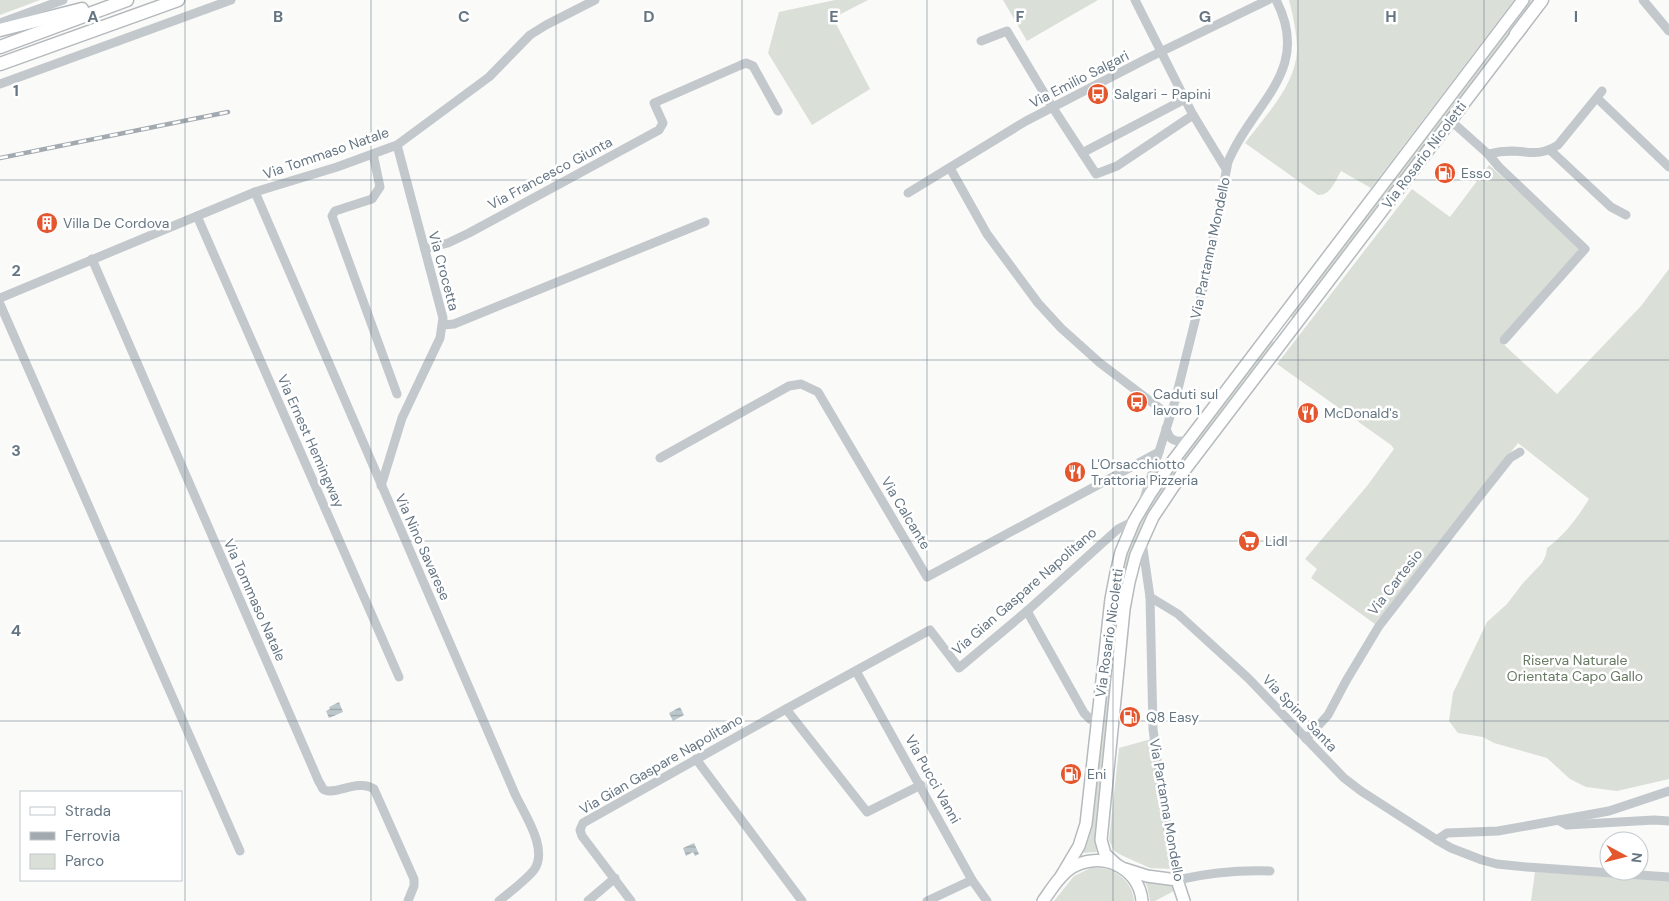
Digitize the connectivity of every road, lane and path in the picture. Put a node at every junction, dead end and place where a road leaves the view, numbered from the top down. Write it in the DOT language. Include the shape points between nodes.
graph roads {
  1 [pos="63,0"];
  2 [pos="108,0"];
  3 [pos="128,0"];
  4 [pos="178,0"];
  5 [pos="231,0"];
  6 [pos="595,0"];
  7 [pos="1135,0"];
  8 [pos="1268,0"];
  9 [pos="1276,0"];
  10 [pos="1523,0"];
  11 [pos="1542,0"];
  12 [pos="1546,0"];
  13 [pos="1643,0"];
  14 [pos="0,23"];
  15 [pos="0,30"];
  16 [pos="1669,31"];
  17 [pos="1516,34"];
  18 [pos="981,41"];
  19 [pos="0,47"];
  20 [pos="1161,52"];
  21 [pos="0,64"];
  22 [pos="0,84"];
  23 [pos="1185,99"];
  24 [pos="1052,108"];
  25 [pos="778,111"];
  26 [pos="1193,115"];
  27 [pos="1450,120"];
  28 [pos="397,145"];
  29 [pos="1550,150"];
  30 [pos="1082,153"];
  31 [pos="373,154"];
  32 [pos="1488,154"];
  33 [pos="1669,167"];
  34 [pos="950,168"];
  35 [pos="1226,168"];
  36 [pos="255,192"];
  37 [pos="908,193"];
  38 [pos="1626,215"];
  39 [pos="197,216"];
  40 [pos="705,222"];
  41 [pos="425,249"];
  42 [pos="92,259"];
  43 [pos="0,298"];
  44 [pos="0,304"];
  45 [pos="1292,304"];
  46 [pos="1305,313"];
  47 [pos="443,325"];
  48 [pos="1266,337"];
  49 [pos="1504,340"];
  50 [pos="1275,351"];
  51 [pos="397,394"];
  52 [pos="1170,416"];
  53 [pos="1166,428"];
  54 [pos="1189,440"];
  55 [pos="1159,452"];
  56 [pos="1520,452"];
  57 [pos="660,458"];
  58 [pos="381,486"];
  59 [pos="1142,506"];
  60 [pos="1134,521"];
  61 [pos="1142,540"];
  62 [pos="1150,597"];
  63 [pos="1026,611"];
  64 [pos="856,670"];
  65 [pos="399,677"];
  66 [pos="786,709"];
  67 [pos="1097,722"];
  68 [pos="1306,739"];
  69 [pos="696,759"];
  70 [pos="921,785"];
  71 [pos="1669,790"];
  72 [pos="1558,820"];
  73 [pos="1669,821"];
  74 [pos="1437,840"];
  75 [pos="240,851"];
  76 [pos="1121,867"];
  77 [pos="1270,871"];
  78 [pos="1669,876"];
  79 [pos="615,878"];
  80 [pos="1060,878"];
  81 [pos="972,880"];
  82 [pos="1177,880"];
  83 [pos="1184,899"];
  84 [pos="408,901"];
  85 [pos="500,901"];
  86 [pos="588,901"];
  87 [pos="631,901"];
  88 [pos="802,901"];
  89 [pos="927,901"];
  90 [pos="986,901"];
  91 [pos="1043,901"];
  92 [pos="1142,901"];
  93 [pos="1171,901"];
  1 -- 14 [label="street"];
  2 -- 15 [label="highway"];
  3 -- 19 [label="highway"];
  4 -- 21 [label="highway"];
  5 -- 22 [label="street"];
  6 -- 28 [label="street, Via Tommaso Natale" via="530,35 489,77"];
  7 -- 20 [label="street"];
  8 -- 20 [label="street, Via Emilio Salgari"];
  9 -- 35 [label="street, Via Partanna Mondello" via="1286,31 1284,67"];
  10 -- 45 [label="main road, Via Rosario Nicoletti"];
  11 -- 17 [label="highway"];
  12 -- 17 [label="main road, Via Rosario Nicoletti"];
  13 -- 16 [label="street"];
  17 -- 27 [label="main road, Via Rosario Nicoletti"];
  18 -- 24 [label="street" via="1007,31"];
  20 -- 23 [label="street"];
  20 -- 24 [label="street, Via Emilio Salgari"];
  23 -- 26 [label="street"];
  23 -- 30 [label="street"];
  24 -- 30 [label="street"];
  24 -- 34 [label="street, Via Emilio Salgari"];
  25 -- 41 [label="street, Via Francesco Giunta" via="756,70 746,64 654,103 663,123 659,130 469,233"];
  26 -- 30 [label="street" via="1117,166 1096,174"];
  26 -- 35 [label="street"];
  27 -- 32 [label="street"];
  27 -- 46 [label="main road, Via Rosario Nicoletti"];
  28 -- 31 [label="street, Via Tommaso Natale"];
  28 -- 41 [label="street, Via Crocetta"];
  29 -- 32 [label="street"];
  29 -- 33 [label="street" via="1558,145 1599,95"];
  29 -- 38 [label="street" via="1611,207"];
  31 -- 36 [label="street, Via Tommaso Natale"];
  31 -- 51 [label="street" via="380,187 372,199 335,210 332,216"];
  32 -- 49 [label="street" via="1586,249"];
  34 -- 37 [label="street, Via Emilio Salgari"];
  34 -- 52 [label="street" via="987,234 1038,303 1094,357"];
  35 -- 52 [label="street, Via Partanna Mondello" via="1204,285"];
  36 -- 39 [label="street, Via Tommaso Natale"];
  36 -- 58 [label="street, Via Nino Savarese"];
  39 -- 42 [label="street, Via Tommaso Natale"];
  39 -- 65 [label="street, Via Ernest Hemingway"];
  40 -- 47 [label="street" via="454,324"];
  41 -- 47 [label="street, Via Crocetta"];
  42 -- 43 [label="street, Via Tommaso Natale"];
  42 -- 84 [label="street, Via Tommaso Natale" via="319,782 329,792 363,784 374,789 414,879"];
  44 -- 75 [label="street"];
  45 -- 46 [label="main road" via="1289,322"];
  45 -- 48 [label="main road, Via Rosario Nicoletti"];
  46 -- 50 [label="main road, Via Rosario Nicoletti"];
  47 -- 58 [label="street, Via Crocetta" via="402,418"];
  48 -- 50 [label="main road" via="1273,335 1278,339"];
  48 -- 54 [label="main road, Via Rosario Nicoletti"];
  50 -- 61 [label="main road, Via Rosario Nicoletti" via="1171,489"];
  52 -- 53 [label="street, Via Partanna Mondello"];
  53 -- 54 [label="street" via="1174,440"];
  53 -- 55 [label="street, Via Partanna Mondello"];
  54 -- 59 [label="main road, Via Rosario Nicoletti"];
  55 -- 57 [label="street, Via Calcante" via="927,577 818,392 801,384 789,386"];
  55 -- 59 [label="street, Via Partanna Mondello"];
  56 -- 68 [label="street, Via Cartesio" via="1510,458 1379,626 1328,715"];
  58 -- 85 [label="street, Via Nino Savarese" via="538,842 540,857 537,865"];
  59 -- 60 [label="main road, Via Rosario Nicoletti"];
  60 -- 63 [label="street, Via Gian Gaspare Napolitano" via="1118,528 1100,543"];
  60 -- 67 [label="main road, Via Rosario Nicoletti" via="1121,552 1112,592"];
  61 -- 62 [label="street, Via Partanna Mondello"];
  61 -- 76 [label="main road, Via Rosario Nicoletti" via="1126,595 1101,832 1105,854"];
  62 -- 68 [label="street, Via Spina Santa" via="1178,614 1220,652"];
  62 -- 82 [label="street, Via Partanna Mondello" via="1153,729"];
  63 -- 64 [label="street, Via Gian Gaspare Napolitano" via="958,668 930,630"];
  63 -- 67 [label="street" via="1084,713"];
  64 -- 66 [label="street, Via Gian Gaspare Napolitano"];
  64 -- 70 [label="street, Via Pucci Vanni"];
  66 -- 69 [label="street, Via Gian Gaspare Napolitano"];
  66 -- 70 [label="street" via="867,812"];
  67 -- 80 [label="main road, Via Rosario Nicoletti" via="1086,824 1079,846"];
  68 -- 74 [label="street, Via Spina Santa" via="1355,787"];
  69 -- 79 [label="street, Via Gian Gaspare Napolitano" via="583,823 582,836"];
  69 -- 88 [label="street"];
  70 -- 81 [label="street, Via Pucci Vanni"];
  71 -- 72 [label="street" via="1609,811"];
  72 -- 73 [label="street" via="1567,825"];
  72 -- 74 [label="street" via="1498,831 1447,832"];
  74 -- 78 [label="street, Via Spina Santa" via="1497,864"];
  76 -- 80 [label="main road" via="1105,861 1091,861 1070,869"];
  76 -- 82 [label="main road" via="1147,876"];
  76 -- 92 [label="main road, Via Rosario Nicoletti" via="1139,889"];
  77 -- 82 [label="street" via="1219,873"];
  79 -- 86 [label="street"];
  79 -- 87 [label="street"];
  80 -- 91 [label="main road, Via Rosario Nicoletti"];
  81 -- 89 [label="street"];
  81 -- 90 [label="street, Via Pucci Vanni"];
  82 -- 83 [label="main road, Via Partanna Mondello"];
  83 -- 93 [label="main road"];
}
